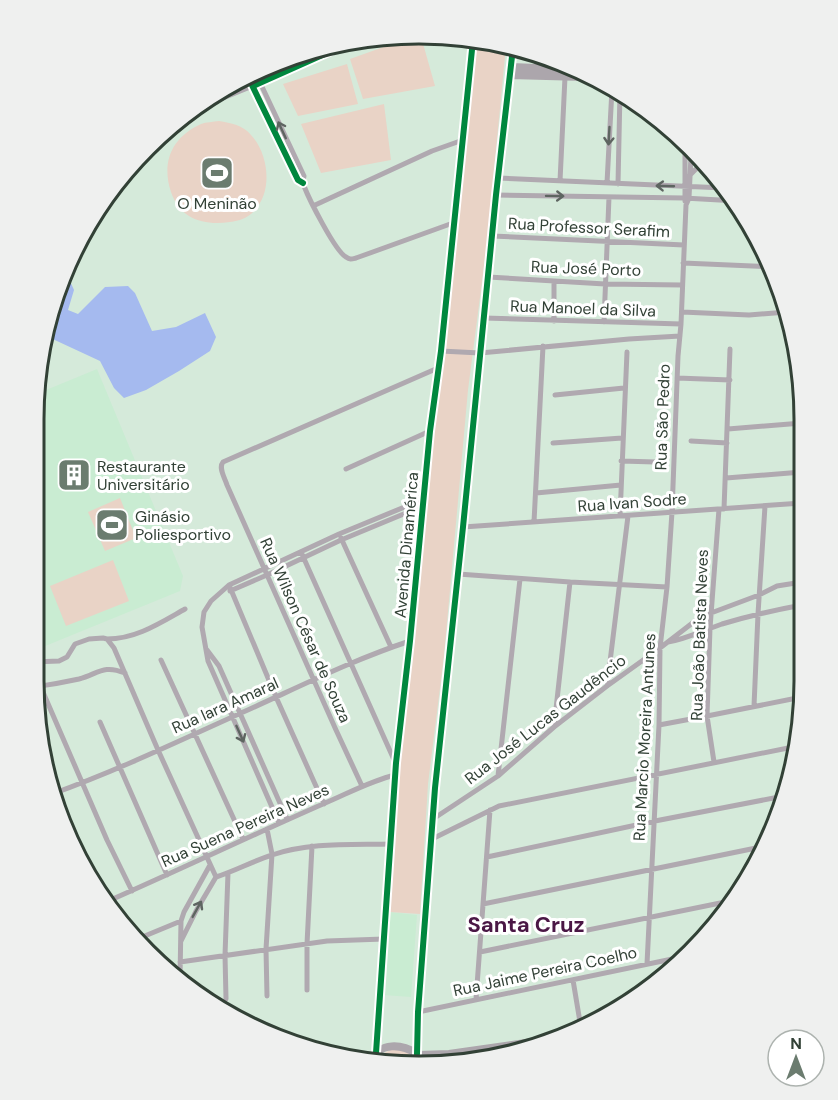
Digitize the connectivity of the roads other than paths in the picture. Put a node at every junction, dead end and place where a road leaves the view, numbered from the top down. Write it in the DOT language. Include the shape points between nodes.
graph roads {
  1 [pos="472,48"];
  2 [pos="512,55"];
  3 [pos="317,57"];
  4 [pos="511,71"];
  5 [pos="564,73"];
  6 [pos="258,80"];
  7 [pos="251,83"];
  8 [pos="260,83"];
  9 [pos="253,86"];
  10 [pos="228,96"];
  11 [pos="612,97"];
  12 [pos="620,102"];
  13 [pos="273,110"];
  14 [pos="266,114"];
  15 [pos="463,140"];
  16 [pos="685,153"];
  17 [pos="690,159"];
  18 [pos="698,167"];
  19 [pos="687,176"];
  20 [pos="499,178"];
  21 [pos="560,181"];
  22 [pos="303,183"];
  23 [pos="607,183"];
  24 [pos="618,184"];
  25 [pos="687,186"];
  26 [pos="715,188"];
  27 [pos="496,195"];
  28 [pos="609,196"];
  29 [pos="686,198"];
  30 [pos="724,200"];
  31 [pos="314,206"];
  32 [pos="453,223"];
  33 [pos="492,236"];
  34 [pos="607,241"];
  35 [pos="684,245"];
  36 [pos="683,263"];
  37 [pos="762,267"];
  38 [pos="488,277"];
  39 [pos="554,281"];
  40 [pos="605,284"];
  41 [pos="682,285"];
  42 [pos="682,312"];
  43 [pos="779,313"];
  44 [pos="484,318"];
  45 [pos="554,321"];
  46 [pos="604,322"];
  47 [pos="681,324"];
  48 [pos="680,336"];
  49 [pos="543,346"];
  50 [pos="730,349"];
  51 [pos="441,351"];
  52 [pos="627,352"];
  53 [pos="480,353"];
  54 [pos="438,368"];
  55 [pos="677,378"];
  56 [pos="730,380"];
  57 [pos="624,388"];
  58 [pos="555,394"];
  59 [pos="794,424"];
  60 [pos="728,429"];
  61 [pos="430,431"];
  62 [pos="622,438"];
  63 [pos="691,441"];
  64 [pos="553,443"];
  65 [pos="727,443"];
  66 [pos="621,461"];
  67 [pos="655,462"];
  68 [pos="346,469"];
  69 [pos="794,472"];
  70 [pos="726,478"];
  71 [pos="621,485"];
  72 [pos="536,494"];
  73 [pos="424,502"];
  74 [pos="794,504"];
  75 [pos="765,506"];
  76 [pos="722,509"];
  77 [pos="390,512"];
  78 [pos="672,512"];
  79 [pos="620,516"];
  80 [pos="628,516"];
  81 [pos="393,519"];
  82 [pos="534,522"];
  83 [pos="463,527"];
  84 [pos="340,537"];
  85 [pos="302,555"];
  86 [pos="264,569"];
  87 [pos="458,574"];
  88 [pos="267,575"];
  89 [pos="520,579"];
  90 [pos="570,582"];
  91 [pos="794,583"];
  92 [pos="620,584"];
  93 [pos="667,587"];
  94 [pos="231,588"];
  95 [pos="759,595"];
  96 [pos="794,607"];
  97 [pos="185,609"];
  98 [pos="711,613"];
  99 [pos="758,614"];
  100 [pos="710,628"];
  101 [pos="107,639"];
  102 [pos="118,639"];
  103 [pos="410,641"];
  104 [pos="668,642"];
  105 [pos="112,646"];
  106 [pos="391,647"];
  107 [pos="660,648"];
  108 [pos="206,649"];
  109 [pos="161,660"];
  110 [pos="44,662"];
  111 [pos="352,664"];
  112 [pos="125,673"];
  113 [pos="314,680"];
  114 [pos="44,685"];
  115 [pos="607,686"];
  116 [pos="276,697"];
  117 [pos="794,698"];
  118 [pos="44,701"];
  119 [pos="754,706"];
  120 [pos="240,714"];
  121 [pos="707,716"];
  122 [pos="233,717"];
  123 [pos="100,722"];
  124 [pos="659,724"];
  125 [pos="554,727"];
  126 [pos="196,733"];
  127 [pos="788,748"];
  128 [pos="158,750"];
  129 [pos="714,762"];
  130 [pos="396,763"];
  131 [pos="120,767"];
  132 [pos="657,774"];
  133 [pos="395,775"];
  134 [pos="498,776"];
  135 [pos="82,783"];
  136 [pos="362,786"];
  137 [pos="60,791"];
  138 [pos="776,797"];
  139 [pos="324,804"];
  140 [pos="490,810"];
  141 [pos="286,819"];
  142 [pos="433,819"];
  143 [pos="655,821"];
  144 [pos="279,823"];
  145 [pos="267,828"];
  146 [pos="243,839"];
  147 [pos="432,839"];
  148 [pos="391,844"];
  149 [pos="312,846"];
  150 [pos="755,848"];
  151 [pos="272,854"];
  152 [pos="487,857"];
  153 [pos="206,858"];
  154 [pos="210,865"];
  155 [pos="652,869"];
  156 [pos="228,873"];
  157 [pos="167,874"];
  158 [pos="216,877"];
  159 [pos="132,891"];
  160 [pos="113,899"];
  161 [pos="722,903"];
  162 [pos="483,904"];
  163 [pos="649,917"];
  164 [pos="181,921"];
  165 [pos="144,936"];
  166 [pos="384,939"];
  167 [pos="181,941"];
  168 [pos="307,944"];
  169 [pos="266,949"];
  170 [pos="480,952"];
  171 [pos="225,955"];
  172 [pos="671,959"];
  173 [pos="180,962"];
  174 [pos="647,964"];
  175 [pos="180,971"];
  176 [pos="573,980"];
  177 [pos="307,990"];
  178 [pos="267,996"];
  179 [pos="226,999"];
  180 [pos="476,999"];
  181 [pos="418,1012"];
  182 [pos="580,1020"];
  183 [pos="511,1045"];
  184 [pos="375,1054"];
  185 [pos="378,1054"];
  186 [pos="417,1054"];
  1 -- 15 [label="main road, Avenida Dinamérica"];
  2 -- 4 [label="main road"];
  3 -- 8 [label="street"];
  4 -- 5 [label="main road"];
  4 -- 20 [label="main road"];
  5 -- 21 [label="street"];
  6 -- 8 [label="street"];
  7 -- 9 [label="street"];
  8 -- 9 [label="street"];
  8 -- 13 [label="street"];
  9 -- 10 [label="street"];
  9 -- 14 [label="street"];
  11 -- 23 [label="street, one-way"];
  12 -- 24 [label="street"];
  13 -- 14 [label="street"];
  22 -- 13 [label="street, one-way" via="304,176"];
  14 -- 22 [label="street"];
  15 -- 31 [label="street"];
  15 -- 32 [label="main road, Avenida Dinamérica"];
  16 -- 19 [label="street"];
  17 -- 19 [label="street"];
  18 -- 19 [label="street"];
  19 -- 25 [label="street"];
  20 -- 21 [label="street"];
  20 -- 27 [label="main road"];
  21 -- 23 [label="street"];
  22 -- 31 [label="street"];
  23 -- 24 [label="street"];
  25 -- 24 [label="street, one-way"];
  25 -- 26 [label="street"];
  25 -- 29 [label="street"];
  27 -- 28 [label="street, one-way"];
  27 -- 33 [label="main road"];
  28 -- 29 [label="street"];
  28 -- 34 [label="street"];
  29 -- 30 [label="street"];
  29 -- 35 [label="street, Rua São Pedro"];
  31 -- 32 [label="street" via="347,258"];
  32 -- 51 [label="main road, Avenida Dinamérica"];
  33 -- 34 [label="street, Rua Professor Serafim"];
  33 -- 38 [label="main road"];
  34 -- 35 [label="street, Rua Professor Serafim"];
  34 -- 40 [label="street"];
  35 -- 36 [label="street, Rua São Pedro"];
  36 -- 37 [label="street"];
  36 -- 41 [label="street, Rua São Pedro"];
  38 -- 39 [label="street, Rua José Porto"];
  38 -- 44 [label="main road"];
  39 -- 40 [label="street, Rua José Porto"];
  39 -- 45 [label="street"];
  40 -- 41 [label="street, Rua José Porto"];
  40 -- 46 [label="street"];
  41 -- 42 [label="street, Rua São Pedro"];
  42 -- 43 [label="street"];
  42 -- 47 [label="street, Rua São Pedro"];
  44 -- 45 [label="street, Rua Manoel da Silva"];
  44 -- 53 [label="main road"];
  45 -- 46 [label="street, Rua Manoel da Silva"];
  46 -- 47 [label="street, Rua Manoel da Silva"];
  47 -- 48 [label="street, Rua São Pedro"];
  48 -- 49 [label="street"];
  48 -- 55 [label="street, Rua São Pedro"];
  49 -- 53 [label="street"];
  49 -- 72 [label="street"];
  50 -- 56 [label="street, Rua João Batista Neves"];
  51 -- 53 [label="street"];
  51 -- 54 [label="main road, Avenida Dinamérica"];
  52 -- 57 [label="street"];
  53 -- 83 [label="main road"];
  54 -- 61 [label="main road, Avenida Dinamérica"];
  54 -- 86 [label="street, Rua Wilson César de Souza" via="223,462 227,484"];
  55 -- 56 [label="street"];
  55 -- 78 [label="street, Rua São Pedro"];
  56 -- 60 [label="street, Rua João Batista Neves"];
  57 -- 58 [label="street"];
  57 -- 62 [label="street"];
  59 -- 60 [label="street"];
  60 -- 65 [label="street, Rua João Batista Neves"];
  61 -- 68 [label="street"];
  61 -- 73 [label="main road, Avenida Dinamérica"];
  62 -- 64 [label="street"];
  62 -- 66 [label="street"];
  63 -- 65 [label="street"];
  65 -- 70 [label="street, Rua João Batista Neves"];
  66 -- 67 [label="street, Rua São Pedro"];
  66 -- 71 [label="street"];
  69 -- 70 [label="street"];
  70 -- 76 [label="street, Rua João Batista Neves"];
  71 -- 72 [label="street"];
  71 -- 79 [label="street"];
  72 -- 82 [label="street"];
  73 -- 77 [label="street"];
  73 -- 81 [label="street"];
  73 -- 103 [label="main road, Avenida Dinamérica"];
  74 -- 75 [label="street, Rua Ivan Sodre"];
  75 -- 76 [label="street, Rua Ivan Sodre"];
  75 -- 95 [label="street"];
  76 -- 78 [label="street, Rua Ivan Sodre"];
  76 -- 98 [label="street, Rua João Batista Neves"];
  77 -- 81 [label="street"];
  77 -- 84 [label="street"];
  78 -- 80 [label="street, Rua Ivan Sodre"];
  78 -- 93 [label="street, Rua Marcio Moreira Antunes"];
  79 -- 80 [label="street, Rua Ivan Sodre"];
  79 -- 82 [label="street, Rua Ivan Sodre"];
  80 -- 92 [label="street"];
  81 -- 84 [label="street"];
  82 -- 83 [label="street, Rua Ivan Sodre"];
  83 -- 87 [label="main road"];
  84 -- 85 [label="street"];
  84 -- 106 [label="street"];
  85 -- 86 [label="street"];
  85 -- 88 [label="street"];
  85 -- 111 [label="street"];
  86 -- 88 [label="street, Rua Wilson César de Souza"];
  86 -- 94 [label="street"];
  87 -- 89 [label="street"];
  87 -- 142 [label="main road"];
  88 -- 94 [label="street"];
  88 -- 113 [label="street, Rua Wilson César de Souza"];
  89 -- 90 [label="street"];
  89 -- 134 [label="street"];
  90 -- 92 [label="street"];
  90 -- 125 [label="street"];
  91 -- 95 [label="street, Rua José Lucas Gaudêncio"];
  92 -- 93 [label="street"];
  92 -- 115 [label="street"];
  93 -- 107 [label="street, Rua Marcio Moreira Antunes"];
  94 -- 108 [label="street" via="211,601 204,612"];
  94 -- 116 [label="street"];
  95 -- 98 [label="street, Rua José Lucas Gaudêncio"];
  95 -- 99 [label="street"];
  96 -- 99 [label="street"];
  97 -- 102 [label="street" via="143,632"];
  98 -- 100 [label="street, Rua João Batista Neves"];
  98 -- 104 [label="street, Rua José Lucas Gaudêncio"];
  99 -- 100 [label="street"];
  99 -- 119 [label="street"];
  100 -- 104 [label="street"];
  100 -- 121 [label="street, Rua João Batista Neves"];
  101 -- 102 [label="street"];
  101 -- 105 [label="street"];
  101 -- 110 [label="street" via="78,643 60,661"];
  102 -- 105 [label="street"];
  103 -- 106 [label="street, Rua Iara Amaral"];
  103 -- 130 [label="main road, Avenida Dinamérica"];
  104 -- 107 [label="street, Rua José Lucas Gaudêncio"];
  105 -- 112 [label="street"];
  106 -- 111 [label="street, Rua Iara Amaral"];
  107 -- 115 [label="street, Rua José Lucas Gaudêncio"];
  107 -- 124 [label="street, Rua Marcio Moreira Antunes"];
  108 -- 120 [label="street" via="219,666"];
  108 -- 122 [label="street"];
  109 -- 126 [label="street"];
  111 -- 113 [label="street, Rua Iara Amaral"];
  111 -- 130 [label="street"];
  112 -- 114 [label="street" via="102,670 81,679"];
  112 -- 128 [label="street"];
  113 -- 116 [label="street, Rua Iara Amaral"];
  113 -- 136 [label="street, Rua Wilson César de Souza"];
  115 -- 125 [label="street, Rua José Lucas Gaudêncio"];
  116 -- 120 [label="street, Rua Iara Amaral"];
  116 -- 139 [label="street"];
  117 -- 119 [label="street"];
  118 -- 135 [label="street"];
  119 -- 121 [label="street"];
  120 -- 122 [label="street, Rua Iara Amaral"];
  120 -- 141 [label="street"];
  121 -- 124 [label="street"];
  121 -- 129 [label="street, Rua João Batista Neves"];
  122 -- 126 [label="street, Rua Iara Amaral"];
  122 -- 144 [label="street, one-way"];
  123 -- 131 [label="street"];
  124 -- 132 [label="street, Rua Marcio Moreira Antunes"];
  125 -- 134 [label="street, Rua José Lucas Gaudêncio"];
  126 -- 128 [label="street, Rua Iara Amaral"];
  126 -- 146 [label="street"];
  127 -- 129 [label="street"];
  128 -- 131 [label="street, Rua Iara Amaral"];
  128 -- 153 [label="street"];
  129 -- 132 [label="street"];
  130 -- 133 [label="main road, Avenida Dinamérica"];
  131 -- 135 [label="street, Rua Iara Amaral"];
  131 -- 157 [label="street"];
  132 -- 140 [label="street"];
  132 -- 143 [label="street, Rua Marcio Moreira Antunes"];
  133 -- 136 [label="street, Rua Suena Pereira Neves"];
  133 -- 148 [label="main road, Avenida Dinamérica"];
  134 -- 142 [label="street, Rua José Lucas Gaudêncio"];
  135 -- 137 [label="street, Rua Iara Amaral"];
  135 -- 159 [label="street"];
  136 -- 139 [label="street, Rua Suena Pereira Neves"];
  138 -- 143 [label="street"];
  139 -- 141 [label="street, Rua Suena Pereira Neves"];
  140 -- 147 [label="street"];
  140 -- 152 [label="street"];
  141 -- 144 [label="street, Rua Suena Pereira Neves"];
  142 -- 147 [label="main road"];
  143 -- 152 [label="street"];
  143 -- 155 [label="street, Rua Marcio Moreira Antunes"];
  144 -- 145 [label="street, Rua Suena Pereira Neves"];
  145 -- 146 [label="street, Rua Suena Pereira Neves"];
  145 -- 151 [label="street"];
  146 -- 153 [label="street, Rua Suena Pereira Neves"];
  147 -- 181 [label="main road"];
  148 -- 149 [label="street"];
  148 -- 166 [label="main road, Avenida Dinamérica"];
  149 -- 151 [label="street"];
  149 -- 168 [label="street"];
  150 -- 155 [label="street"];
  151 -- 156 [label="street"];
  151 -- 169 [label="street"];
  152 -- 162 [label="street"];
  153 -- 154 [label="street"];
  153 -- 157 [label="street, Rua Suena Pereira Neves"];
  154 -- 158 [label="street"];
  154 -- 164 [label="street"];
  155 -- 162 [label="street"];
  155 -- 163 [label="street, Rua Marcio Moreira Antunes"];
  156 -- 158 [label="street"];
  156 -- 171 [label="street"];
  157 -- 159 [label="street, Rua Suena Pereira Neves"];
  167 -- 158 [label="street, one-way"];
  159 -- 160 [label="street, Rua Suena Pereira Neves"];
  161 -- 163 [label="street"];
  162 -- 170 [label="street"];
  163 -- 170 [label="street"];
  163 -- 174 [label="street, Rua Marcio Moreira Antunes"];
  164 -- 165 [label="street"];
  164 -- 167 [label="street"];
  166 -- 168 [label="street"];
  166 -- 184 [label="main road, Avenida Dinamérica"];
  167 -- 173 [label="street"];
  168 -- 169 [label="street"];
  168 -- 177 [label="street"];
  169 -- 171 [label="street"];
  169 -- 178 [label="street"];
  170 -- 180 [label="street"];
  171 -- 173 [label="street"];
  171 -- 179 [label="street"];
  172 -- 174 [label="street, Rua Jaime Pereira Coelho"];
  173 -- 175 [label="street"];
  174 -- 176 [label="street, Rua Jaime Pereira Coelho"];
  176 -- 180 [label="street, Rua Jaime Pereira Coelho"];
  176 -- 182 [label="street"];
  180 -- 181 [label="street, Rua Jaime Pereira Coelho"];
  181 -- 186 [label="main road"];
  183 -- 186 [label="main road" via="449,1054"];
  185 -- 186 [label="main road" via="384,1048 397,1046"];
}
